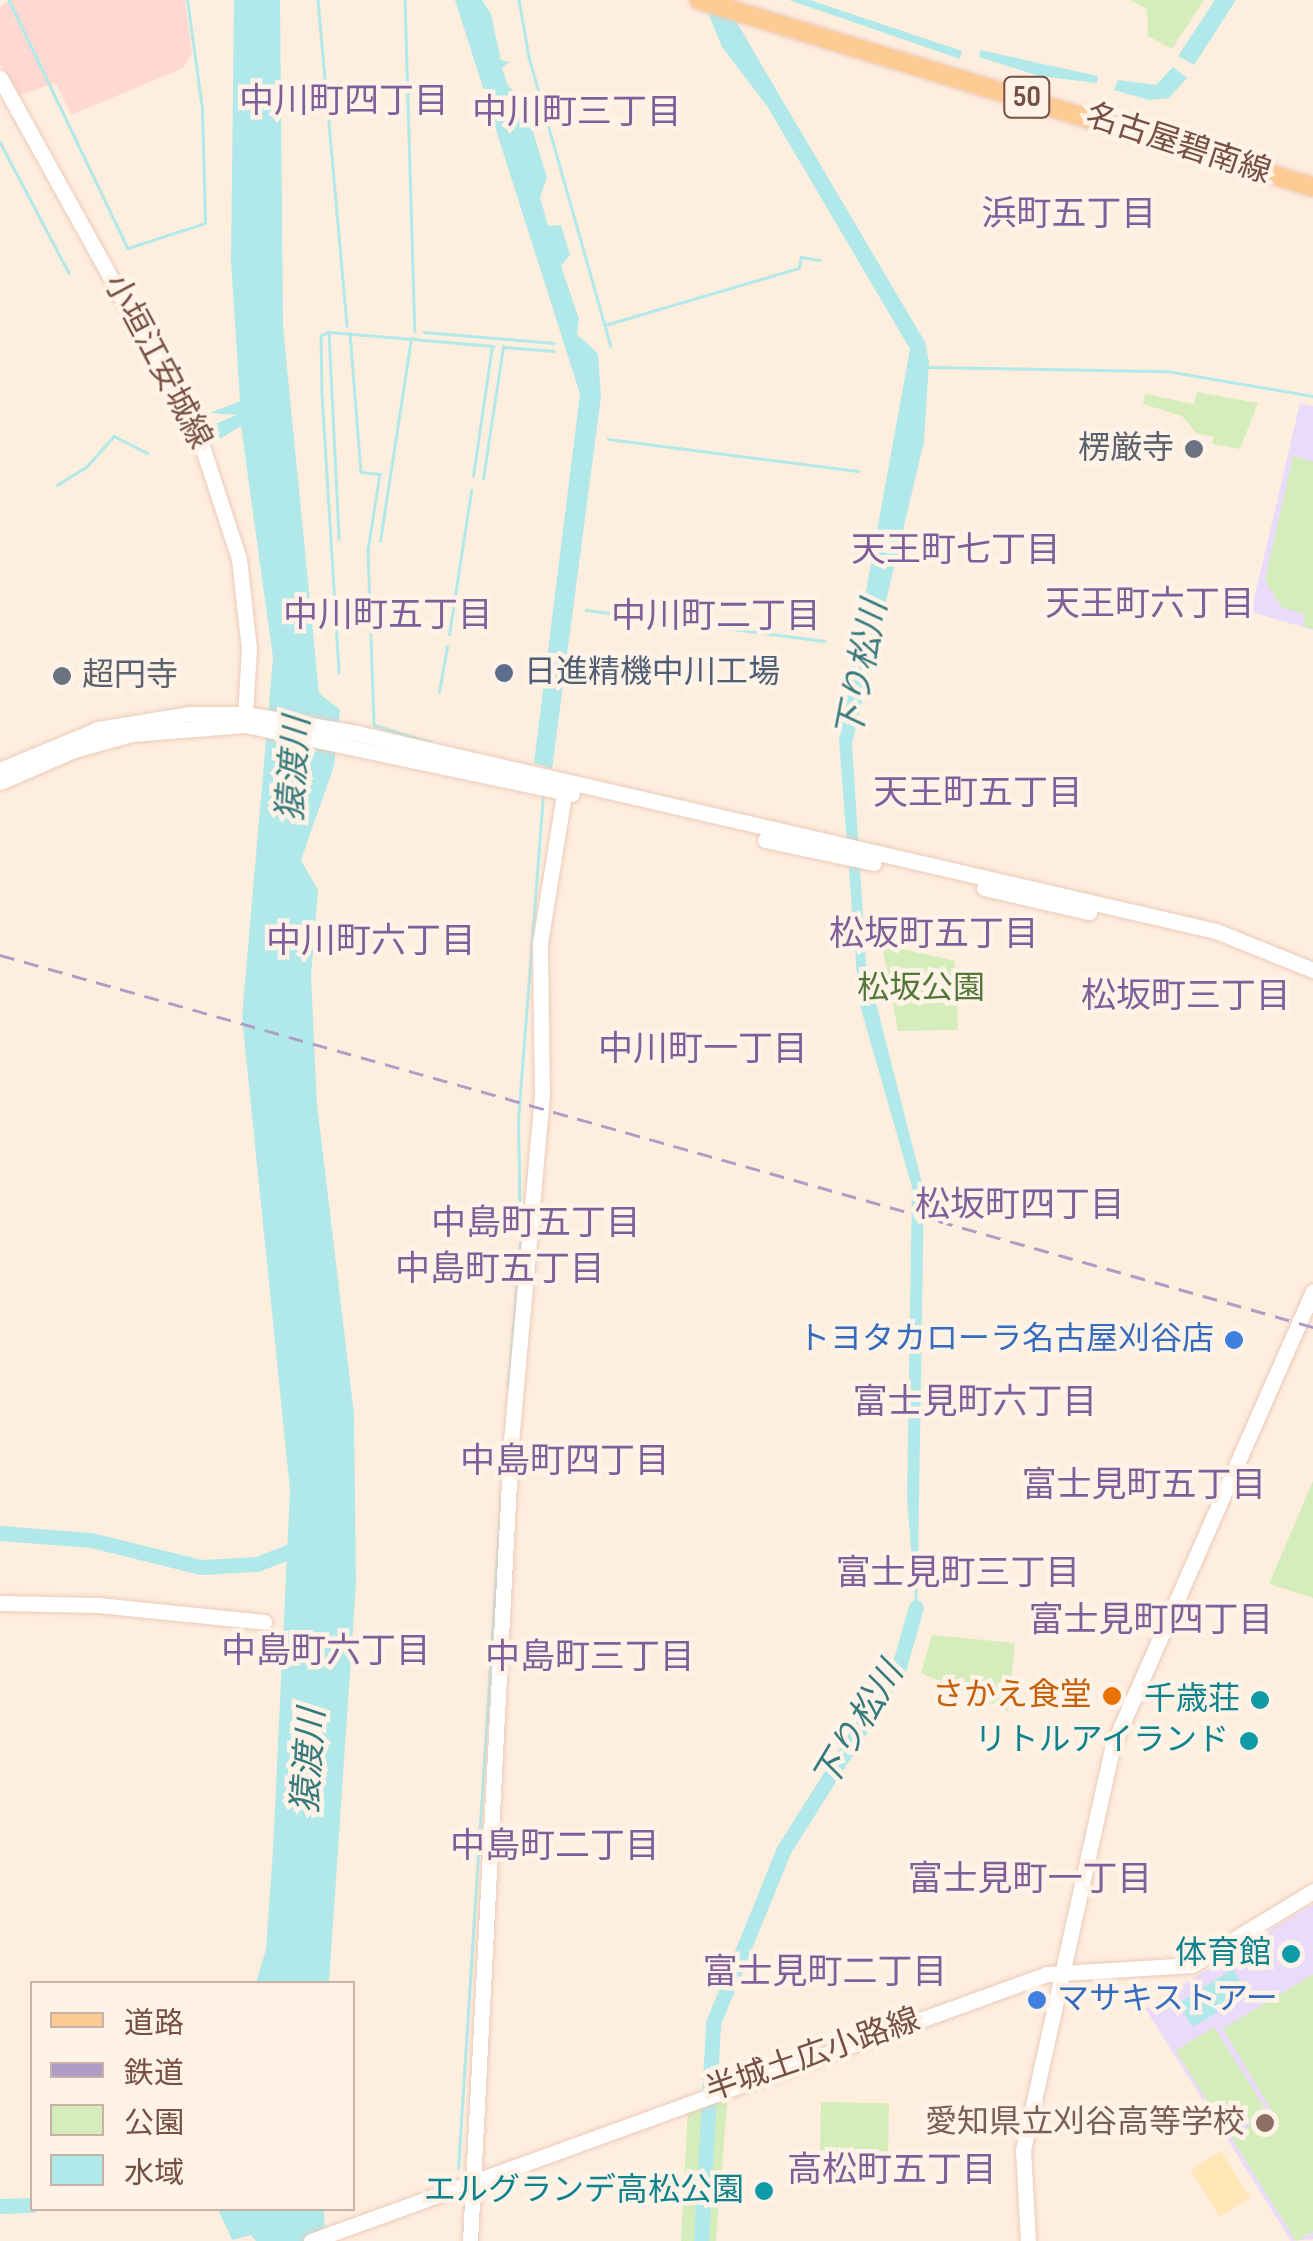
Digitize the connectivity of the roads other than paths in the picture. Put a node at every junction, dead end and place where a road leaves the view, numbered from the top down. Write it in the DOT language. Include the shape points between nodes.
graph roads {
  1 [pos="698,0"];
  2 [pos="0,78"];
  3 [pos="1313,187"];
  4 [pos="246,722"];
  5 [pos="0,770"];
  6 [pos="0,782"];
  7 [pos="558,786"];
  8 [pos="1313,970"];
  9 [pos="1313,1291"];
  10 [pos="0,1603"];
  11 [pos="264,1622"];
  12 [pos="1313,1891"];
  13 [pos="1062,1970"];
  14 [pos="474,2177"];
  15 [pos="311,2241"];
  16 [pos="470,2241"];
  17 [pos="1028,2241"];
  1 -- 3 [label="main road, 名古屋碧南線 / 50"];
  2 -- 4 [label="street, 小垣江安城線" via="200,437 239,559 249,650"];
  4 -- 5 [label="street" via="190,714 98,729"];
  4 -- 6 [label="street" via="132,734"];
  4 -- 7 [label="street" via="354,739"];
  7 -- 8 [label="street" via="1216,931"];
  7 -- 14 [label="street" via="540,943 542,1096 511,1442"];
  9 -- 13 [label="street" via="1112,1747"];
  10 -- 11 [label="street"];
  12 -- 13 [label="street, 半城土広小路線" via="1192,1964"];
  13 -- 14 [label="street, 半城土広小路線"];
  13 -- 17 [label="street" via="1023,2150"];
  14 -- 15 [label="street, 半城土広小路線"];
  14 -- 16 [label="street"];
}
